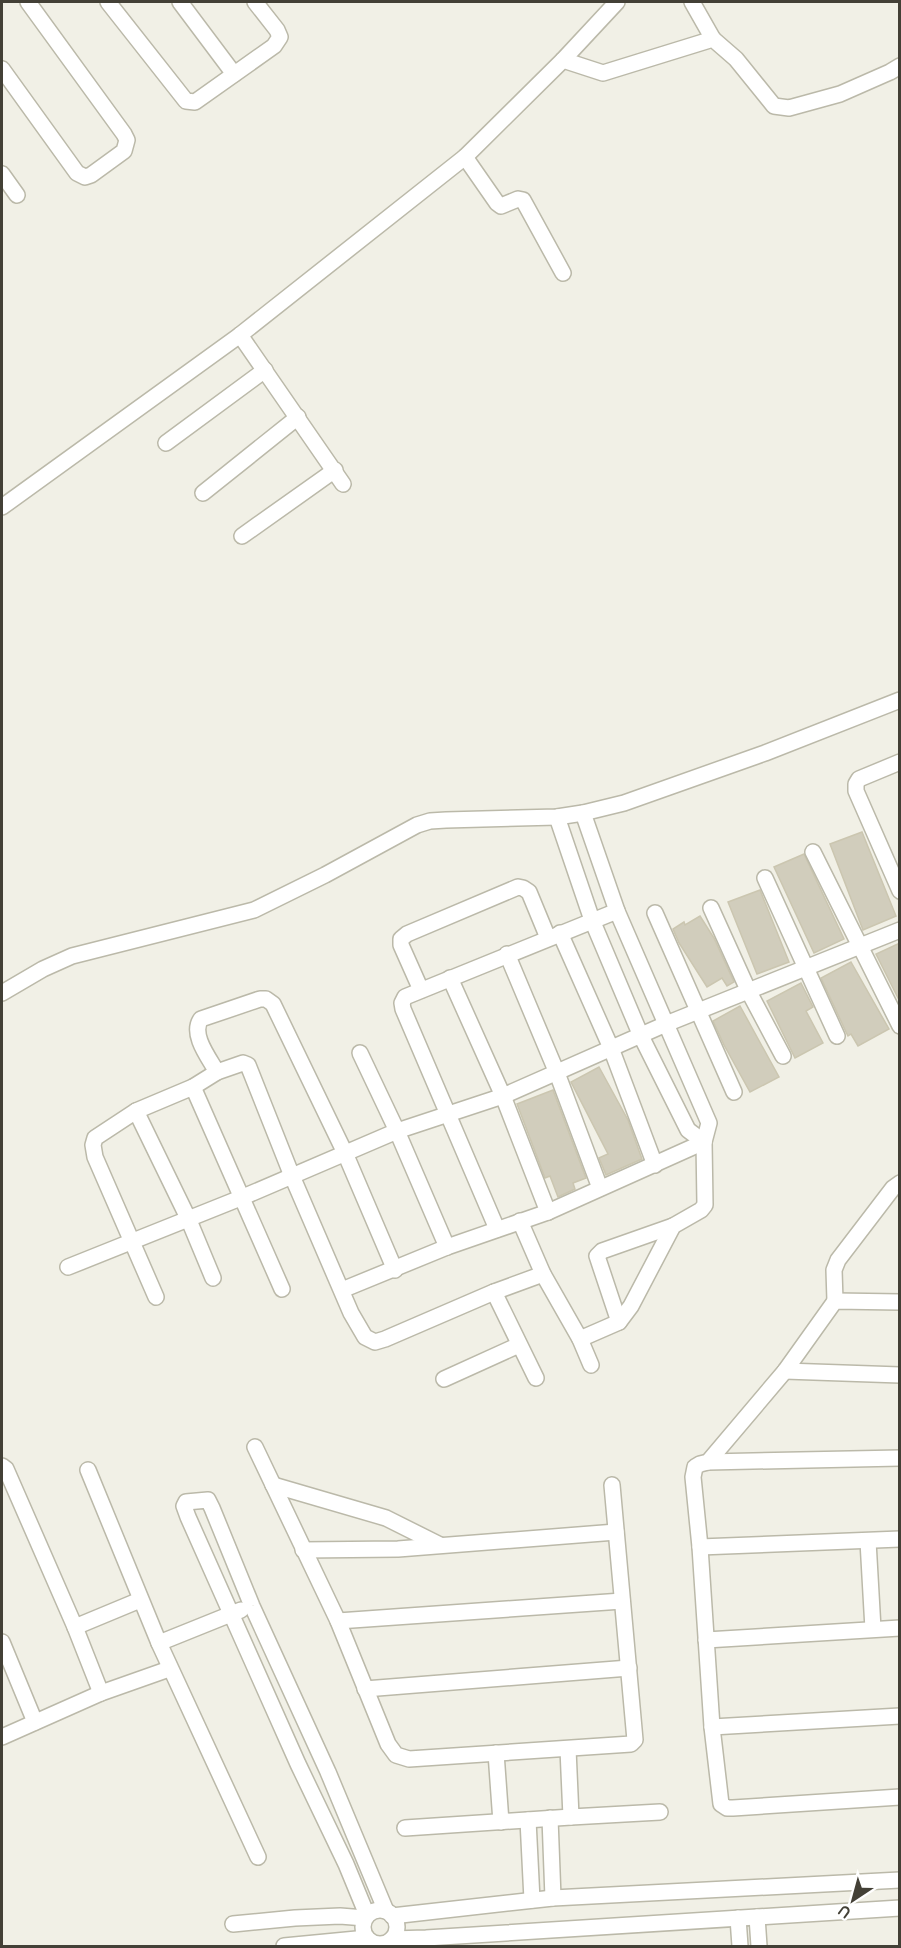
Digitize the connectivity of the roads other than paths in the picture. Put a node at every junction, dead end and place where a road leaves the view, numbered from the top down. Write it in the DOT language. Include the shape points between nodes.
graph roads {
  1 [pos="28,2"];
  2 [pos="108,2"];
  3 [pos="180,2"];
  4 [pos="617,2"];
  5 [pos="692,2"];
  6 [pos="261,4"];
  7 [pos="713,39"];
  8 [pos="563,60"];
  9 [pos="900,66"];
  10 [pos="2,69"];
  11 [pos="234,74"];
  12 [pos="465,157"];
  13 [pos="2,174"];
  14 [pos="17,195"];
  15 [pos="563,273"];
  16 [pos="240,335"];
  17 [pos="265,369"];
  18 [pos="298,417"];
  19 [pos="166,442"];
  20 [pos="335,470"];
  21 [pos="343,484"];
  22 [pos="203,493"];
  23 [pos="2,507"];
  24 [pos="242,536"];
  25 [pos="900,700"];
  26 [pos="900,762"];
  27 [pos="583,813"];
  28 [pos="557,817"];
  29 [pos="813,852"];
  30 [pos="765,878"];
  31 [pos="900,891"];
  32 [pos="711,908"];
  33 [pos="617,911"];
  34 [pos="655,913"];
  35 [pos="592,920"];
  36 [pos="900,930"];
  37 [pos="554,936"];
  38 [pos="859,947"];
  39 [pos="507,954"];
  40 [pos="806,969"];
  41 [pos="450,978"];
  42 [pos="421,990"];
  43 [pos="749,992"];
  44 [pos="2,993"];
  45 [pos="697,1011"];
  46 [pos="666,1024"];
  47 [pos="900,1026"];
  48 [pos="641,1036"];
  49 [pos="837,1036"];
  50 [pos="611,1048"];
  51 [pos="360,1053"];
  52 [pos="783,1056"];
  53 [pos="217,1072"];
  54 [pos="557,1073"];
  55 [pos="193,1087"];
  56 [pos="734,1092"];
  57 [pos="503,1096"];
  58 [pos="136,1111"];
  59 [pos="448,1115"];
  60 [pos="397,1131"];
  61 [pos="704,1142"];
  62 [pos="345,1153"];
  63 [pos="655,1165"];
  64 [pos="292,1176"];
  65 [pos="900,1183"];
  66 [pos="600,1188"];
  67 [pos="243,1197"];
  68 [pos="548,1212"];
  69 [pos="188,1218"];
  70 [pos="520,1221"];
  71 [pos="673,1226"];
  72 [pos="497,1229"];
  73 [pos="132,1242"];
  74 [pos="447,1247"];
  75 [pos="68,1267"];
  76 [pos="395,1270"];
  77 [pos="543,1274"];
  78 [pos="213,1278"];
  79 [pos="282,1289"];
  80 [pos="342,1290"];
  81 [pos="494,1292"];
  82 [pos="156,1297"];
  83 [pos="835,1301"];
  84 [pos="900,1302"];
  85 [pos="619,1322"];
  86 [pos="580,1339"];
  87 [pos="519,1345"];
  88 [pos="591,1365"];
  89 [pos="785,1371"];
  90 [pos="900,1375"];
  91 [pos="536,1378"];
  92 [pos="444,1380"];
  93 [pos="255,1447"];
  94 [pos="900,1458"];
  95 [pos="708,1462"];
  96 [pos="2,1466"];
  97 [pos="88,1470"];
  98 [pos="273,1485"];
  99 [pos="612,1485"];
  100 [pos="616,1532"];
  101 [pos="900,1539"];
  102 [pos="868,1541"];
  103 [pos="440,1545"];
  104 [pos="700,1547"];
  105 [pos="303,1550"];
  106 [pos="140,1600"];
  107 [pos="622,1601"];
  108 [pos="252,1606"];
  109 [pos="231,1614"];
  110 [pos="338,1621"];
  111 [pos="75,1626"];
  112 [pos="900,1628"];
  113 [pos="873,1629"];
  114 [pos="706,1640"];
  115 [pos="2,1642"];
  116 [pos="159,1643"];
  117 [pos="629,1668"];
  118 [pos="169,1669"];
  119 [pos="365,1689"];
  120 [pos="101,1693"];
  121 [pos="900,1716"];
  122 [pos="35,1722"];
  123 [pos="712,1727"];
  124 [pos="2,1737"];
  125 [pos="568,1749"];
  126 [pos="496,1752"];
  127 [pos="900,1797"];
  128 [pos="660,1812"];
  129 [pos="571,1817"];
  130 [pos="550,1818"];
  131 [pos="528,1820"];
  132 [pos="501,1822"];
  133 [pos="405,1828"];
  134 [pos="258,1857"];
  135 [pos="900,1880"];
  136 [pos="553,1898"];
  137 [pos="532,1899"];
  138 [pos="900,1908"];
  139 [pos="389,1913"];
  140 [pos="366,1916"];
  141 [pos="757,1917"];
  142 [pos="738,1918"];
  143 [pos="233,1924"];
  144 [pos="367,1938"];
  145 [pos="392,1938"];
  146 [pos="427,1942"];
  147 [pos="284,1947"];
  148 [pos="740,1947"];
  149 [pos="759,1947"];
  1 -- 10 [label="street" via="124,134 124,151 91,175 85,177 77,172"];
  2 -- 11 [label="street" via="186,101 195,102"];
  3 -- 11 [label="street"];
  4 -- 8 [label="street"];
  5 -- 7 [label="street"];
  6 -- 11 [label="street" via="280,37 274,46"];
  7 -- 8 [label="street" via="603,73"];
  7 -- 9 [label="street" via="736,59 774,106 789,108 840,94"];
  8 -- 12 [label="street"];
  12 -- 15 [label="street" via="497,204 523,200"];
  12 -- 16 [label="street"];
  13 -- 14 [label="street"];
  16 -- 17 [label="street"];
  16 -- 23 [label="street"];
  17 -- 18 [label="street"];
  17 -- 19 [label="street"];
  18 -- 20 [label="street"];
  18 -- 22 [label="street"];
  20 -- 21 [label="street"];
  20 -- 24 [label="street"];
  25 -- 27 [label="street" via="640,798"];
  26 -- 31 [label="street" via="855,784"];
  27 -- 28 [label="street"];
  27 -- 33 [label="street"];
  28 -- 35 [label="street"];
  28 -- 44 [label="street" via="446,820 417,825 254,909 72,956"];
  29 -- 38 [label="street"];
  30 -- 40 [label="street"];
  32 -- 43 [label="street"];
  33 -- 35 [label="street"];
  33 -- 46 [label="street"];
  34 -- 45 [label="street"];
  35 -- 37 [label="street"];
  35 -- 48 [label="street"];
  36 -- 38 [label="street"];
  37 -- 39 [label="street"];
  37 -- 42 [label="street" via="529,892 518,887 401,939"];
  37 -- 50 [label="street"];
  38 -- 40 [label="street"];
  38 -- 47 [label="street"];
  39 -- 41 [label="street"];
  39 -- 54 [label="street"];
  40 -- 43 [label="street"];
  40 -- 49 [label="street"];
  41 -- 42 [label="street"];
  41 -- 57 [label="street"];
  42 -- 59 [label="street" via="405,997 403,1009"];
  43 -- 45 [label="street"];
  43 -- 52 [label="street"];
  45 -- 46 [label="street"];
  45 -- 56 [label="street"];
  46 -- 48 [label="street"];
  46 -- 61 [label="street" via="709,1123"];
  48 -- 50 [label="street"];
  48 -- 61 [label="street" via="688,1130"];
  50 -- 54 [label="street"];
  50 -- 63 [label="street"];
  51 -- 60 [label="street"];
  53 -- 55 [label="street"];
  53 -- 62 [label="street" via="197,1035 197,1024 201,1019 266,999 273,1004"];
  53 -- 64 [label="street" via="243,1063 248,1065"];
  54 -- 57 [label="street"];
  54 -- 66 [label="street"];
  55 -- 58 [label="street"];
  55 -- 67 [label="street"];
  57 -- 59 [label="street"];
  57 -- 68 [label="street"];
  58 -- 69 [label="street"];
  58 -- 73 [label="street" via="95,1138 93,1145"];
  59 -- 60 [label="street"];
  59 -- 72 [label="street"];
  60 -- 62 [label="street"];
  60 -- 74 [label="street"];
  61 -- 63 [label="street"];
  61 -- 71 [label="street" via="705,1205"];
  62 -- 64 [label="street"];
  62 -- 76 [label="street"];
  63 -- 66 [label="street"];
  64 -- 67 [label="street"];
  64 -- 80 [label="street"];
  65 -- 83 [label="street" via="838,1260 834,1270"];
  66 -- 68 [label="street"];
  67 -- 69 [label="street"];
  67 -- 79 [label="street"];
  68 -- 70 [label="street"];
  69 -- 73 [label="street"];
  69 -- 78 [label="street"];
  70 -- 72 [label="street"];
  70 -- 77 [label="street"];
  71 -- 85 [label="street"];
  71 -- 85 [label="street" via="597,1256"];
  72 -- 74 [label="street"];
  73 -- 75 [label="street"];
  73 -- 82 [label="street"];
  74 -- 76 [label="street"];
  76 -- 80 [label="street"];
  77 -- 81 [label="street"];
  77 -- 86 [label="street"];
  80 -- 81 [label="street" via="365,1337 375,1342"];
  81 -- 87 [label="street"];
  83 -- 84 [label="street"];
  83 -- 89 [label="street"];
  85 -- 86 [label="street"];
  86 -- 88 [label="street"];
  87 -- 91 [label="street"];
  87 -- 92 [label="street"];
  89 -- 90 [label="street"];
  89 -- 95 [label="street"];
  93 -- 98 [label="street"];
  94 -- 95 [label="street"];
  95 -- 104 [label="street" via="695,1467 693,1477"];
  96 -- 111 [label="street"];
  97 -- 106 [label="street"];
  98 -- 103 [label="street" via="386,1518"];
  98 -- 105 [label="street"];
  99 -- 100 [label="street"];
  100 -- 103 [label="street"];
  100 -- 107 [label="street"];
  101 -- 102 [label="street"];
  102 -- 104 [label="street"];
  102 -- 113 [label="street"];
  103 -- 105 [label="street"];
  104 -- 114 [label="street"];
  105 -- 110 [label="street"];
  106 -- 111 [label="street"];
  106 -- 116 [label="street"];
  107 -- 110 [label="street"];
  107 -- 117 [label="street"];
  108 -- 109 [label="street"];
  108 -- 109 [label="street" via="208,1500 186,1502 188,1517"];
  108 -- 139 [label="street"];
  109 -- 116 [label="street"];
  109 -- 140 [label="street"];
  110 -- 119 [label="street"];
  111 -- 120 [label="street"];
  112 -- 113 [label="street"];
  113 -- 114 [label="street"];
  114 -- 123 [label="street"];
  115 -- 122 [label="street"];
  116 -- 118 [label="street"];
  117 -- 119 [label="street"];
  117 -- 125 [label="street" via="635,1740 631,1744"];
  118 -- 120 [label="street"];
  118 -- 134 [label="street"];
  119 -- 126 [label="street" via="396,1755 409,1759"];
  120 -- 122 [label="street"];
  121 -- 123 [label="street"];
  122 -- 124 [label="street"];
  123 -- 127 [label="street" via="719,1800 727,1808"];
  125 -- 126 [label="street"];
  125 -- 129 [label="street"];
  126 -- 132 [label="street"];
  128 -- 129 [label="street"];
  129 -- 130 [label="street"];
  130 -- 131 [label="street"];
  130 -- 136 [label="street"];
  131 -- 132 [label="street"];
  131 -- 137 [label="street"];
  132 -- 133 [label="street"];
  135 -- 136 [label="street"];
  136 -- 137 [label="street"];
  137 -- 139 [label="street"];
  138 -- 141 [label="street"];
  139 -- 140 [label="street" via="376,1910"];
  139 -- 145 [label="street" via="397,1927"];
  140 -- 143 [label="street"];
  140 -- 144 [label="street" via="363,1924"];
  141 -- 142 [label="street"];
  141 -- 149 [label="street"];
  142 -- 146 [label="street"];
  142 -- 148 [label="street"];
  144 -- 145 [label="street" via="379,1944"];
  144 -- 147 [label="street"];
  145 -- 146 [label="street"];
}
